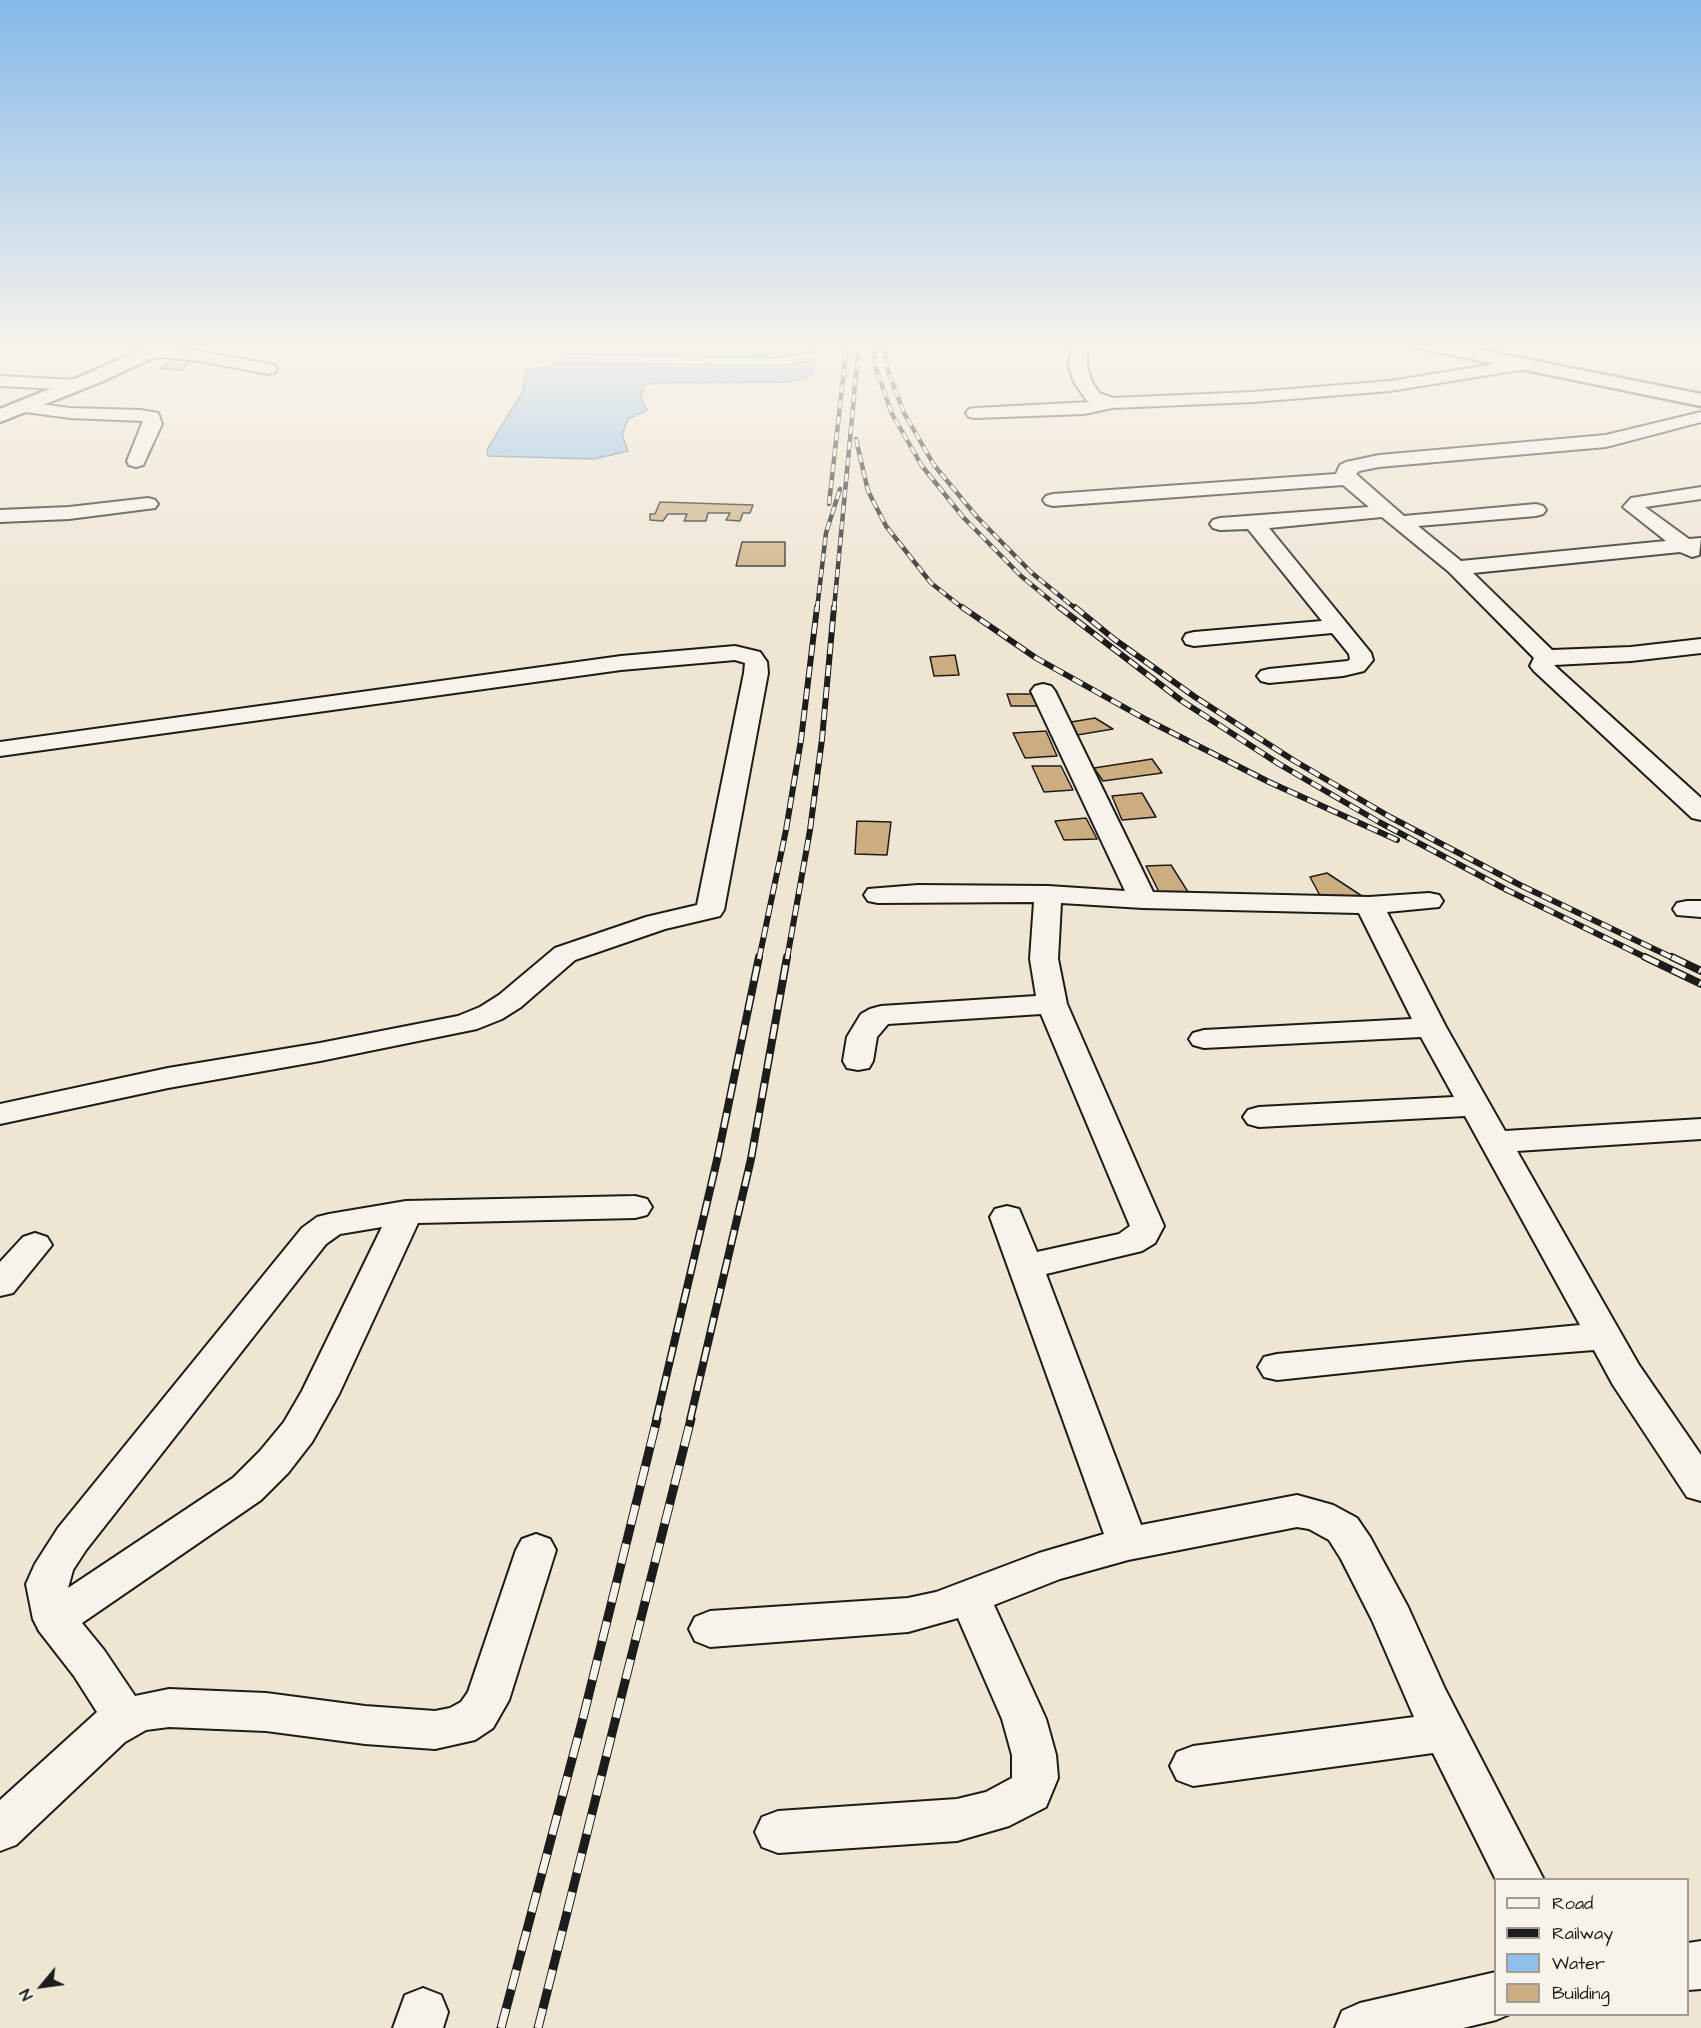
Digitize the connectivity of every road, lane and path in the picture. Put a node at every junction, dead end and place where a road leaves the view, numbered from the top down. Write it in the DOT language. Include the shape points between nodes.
graph roads {
  1 [pos="147,438"];
  2 [pos="1619,438"];
  3 [pos="136,460"];
  4 [pos="1347,479"];
  5 [pos="1701,493"];
  6 [pos="1053,500"];
  7 [pos="148,504"];
  8 [pos="1536,510"];
  9 [pos="0,516"];
  10 [pos="1393,516"];
  11 [pos="1254,523"];
  12 [pos="1220,524"];
  13 [pos="1696,549"];
  14 [pos="1456,568"];
  15 [pos="1337,626"];
  16 [pos="1194,639"];
  17 [pos="1701,646"];
  18 [pos="1546,657"];
  19 [pos="1269,676"];
  20 [pos="1043,691"];
  21 [pos="0,749"];
  22 [pos="1701,812"];
  23 [pos="1048,894"];
  24 [pos="878,895"];
  25 [pos="1143,900"];
  26 [pos="1429,901"];
  27 [pos="1369,905"];
  28 [pos="1052,1004"];
  29 [pos="1431,1028"];
  30 [pos="1204,1039"];
  31 [pos="858,1061"];
  32 [pos="1475,1106"];
  33 [pos="0,1114"];
  34 [pos="1259,1117"];
  35 [pos="1701,1129"];
  36 [pos="1495,1142"];
  37 [pos="635,1207"];
  38 [pos="406,1212"];
  39 [pos="1007,1217"];
  40 [pos="35,1245"];
  41 [pos="1026,1267"];
  42 [pos="0,1284"];
  43 [pos="1604,1336"];
  44 [pos="1277,1366"];
  45 [pos="1688,1447"];
  46 [pos="1701,1486"];
  47 [pos="1128,1544"];
  48 [pos="536,1550"];
  49 [pos="970,1597"];
  50 [pos="54,1620"];
  51 [pos="710,1629"];
  52 [pos="125,1718"];
  53 [pos="1445,1732"];
  54 [pos="1193,1766"];
  55 [pos="0,1830"];
  56 [pos="778,1832"];
  57 [pos="1520,1878"];
  58 [pos="1494,1996"];
  59 [pos="1360,2028"];
  1 -- 3 [label="street"];
  2 -- 4 [label="street" via="1362,464 1347,469"];
  4 -- 6 [label="street"];
  4 -- 10 [label="street"];
  5 -- 13 [label="street" via="1634,505"];
  7 -- 9 [label="street"];
  8 -- 10 [label="street"];
  10 -- 11 [label="street"];
  10 -- 14 [label="street"];
  11 -- 12 [label="street"];
  11 -- 15 [label="street"];
  13 -- 14 [label="street"];
  14 -- 18 [label="street"];
  15 -- 16 [label="street"];
  15 -- 19 [label="street" via="1360,653 1362,660 1356,666"];
  17 -- 18 [label="street" via="1620,655"];
  18 -- 22 [label="street" via="1542,666"];
  20 -- 25 [label="street"];
  21 -- 33 [label="street" via="621,663 735,653 752,657 756,662 710,910 656,923 565,954 510,1001 466,1023 168,1078"];
  23 -- 24 [label="street"];
  23 -- 25 [label="street"];
  23 -- 28 [label="street" via="1044,959"];
  25 -- 27 [label="street"];
  26 -- 27 [label="street"];
  27 -- 29 [label="street"];
  28 -- 31 [label="street" via="881,1015 872,1020 862,1037"];
  28 -- 41 [label="street" via="1147,1226 1143,1235 1122,1246"];
  29 -- 30 [label="street"];
  29 -- 32 [label="street"];
  32 -- 34 [label="street"];
  32 -- 36 [label="street"];
  35 -- 36 [label="street"];
  36 -- 43 [label="street"];
  37 -- 38 [label="street"];
  38 -- 50 [label="street" via="320,1394 298,1432 274,1462 247,1489"];
  38 -- 50 [label="street" via="329,1225 301,1249 61,1556 48,1584"];
  39 -- 41 [label="street"];
  40 -- 42 [label="street"];
  41 -- 47 [label="street"];
  43 -- 44 [label="street"];
  43 -- 45 [label="street" via="1626,1375"];
  45 -- 46 [label="street"];
  47 -- 49 [label="street" via="1053,1565"];
  47 -- 53 [label="street" via="1297,1511 1343,1528 1393,1619"];
  48 -- 52 [label="street" via="487,1700 477,1715 459,1726 435,1730 266,1712 169,1708"];
  49 -- 51 [label="street" via="908,1615"];
  49 -- 56 [label="street" via="1024,1719 1034,1755 1035,1778 1030,1793 993,1811 957,1820"];
  50 -- 52 [label="street"];
  52 -- 55 [label="street" via="93,1742"];
  53 -- 54 [label="street"];
  53 -- 57 [label="street"];
  58 -- 59 [label="street"];
}
